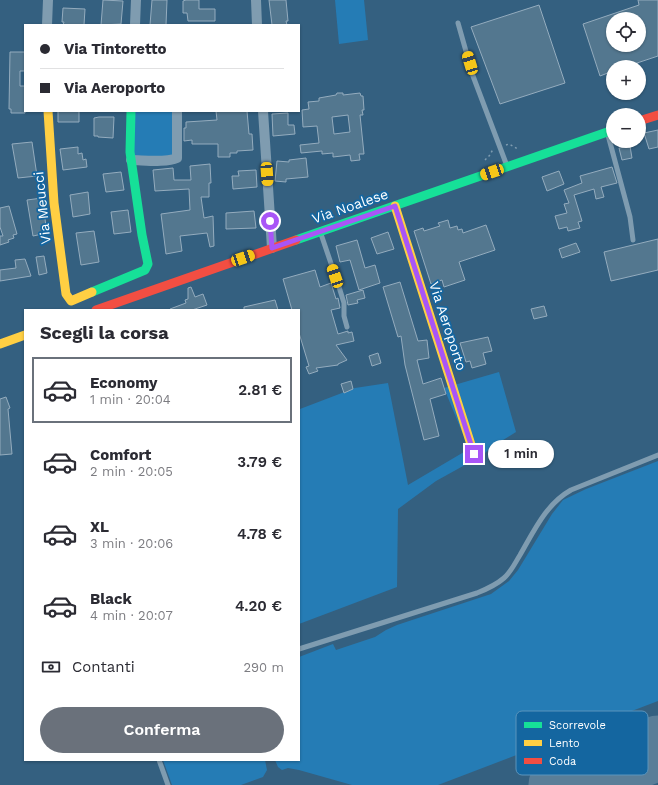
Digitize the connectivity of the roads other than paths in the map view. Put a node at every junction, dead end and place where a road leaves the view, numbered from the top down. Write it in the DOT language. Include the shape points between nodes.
graph roads {
  1 [pos="48,0"];
  2 [pos="136,0"];
  3 [pos="256,0"];
  4 [pos="458,23"];
  5 [pos="47,24"];
  6 [pos="135,24"];
  7 [pos="257,24"];
  8 [pos="48,112"];
  9 [pos="131,112"];
  10 [pos="178,112"];
  11 [pos="263,112"];
  12 [pos="658,114"];
  13 [pos="646,118"];
  14 [pos="606,132"];
  15 [pos="614,148"];
  16 [pos="131,160"];
  17 [pos="507,166"];
  18 [pos="395,206"];
  19 [pos="320,231"];
  20 [pos="633,240"];
  21 [pos="272,248"];
  22 [pos="72,305"];
  23 [pos="99,309"];
  24 [pos="347,326"];
  25 [pos="24,335"];
  26 [pos="0,344"];
  27 [pos="474,454"];
  28 [pos="658,455"];
  29 [pos="300,649"];
  30 [pos="159,761"];
  31 [pos="168,785"];
  1 -- 5 [label="street"];
  2 -- 6 [label="street"];
  3 -- 7 [label="street"];
  4 -- 17 [label="lane" via="474,76"];
  8 -- 22 [label="street, Via Meucci" via="54,204 66,294"];
  9 -- 16 [label="street"];
  10 -- 16 [label="street" via="177,158"];
  11 -- 21 [label="street"];
  12 -- 13 [label="street"];
  14 -- 17 [label="street, Via Noalese"];
  15 -- 20 [label="lane"];
  16 -- 22 [label="street" via="147,268"];
  17 -- 18 [label="street, Via Noalese"];
  18 -- 19 [label="street, Via Noalese"];
  18 -- 27 [label="street, Via Aeroporto"];
  19 -- 21 [label="street, Via Noalese"];
  19 -- 24 [label="lane" via="341,292"];
  21 -- 23 [label="street, Via Noalese"];
  25 -- 26 [label="street"];
  28 -- 29 [label="lane" via="562,495 545,513 513,567 493,586"];
  30 -- 31 [label="lane"];
}
